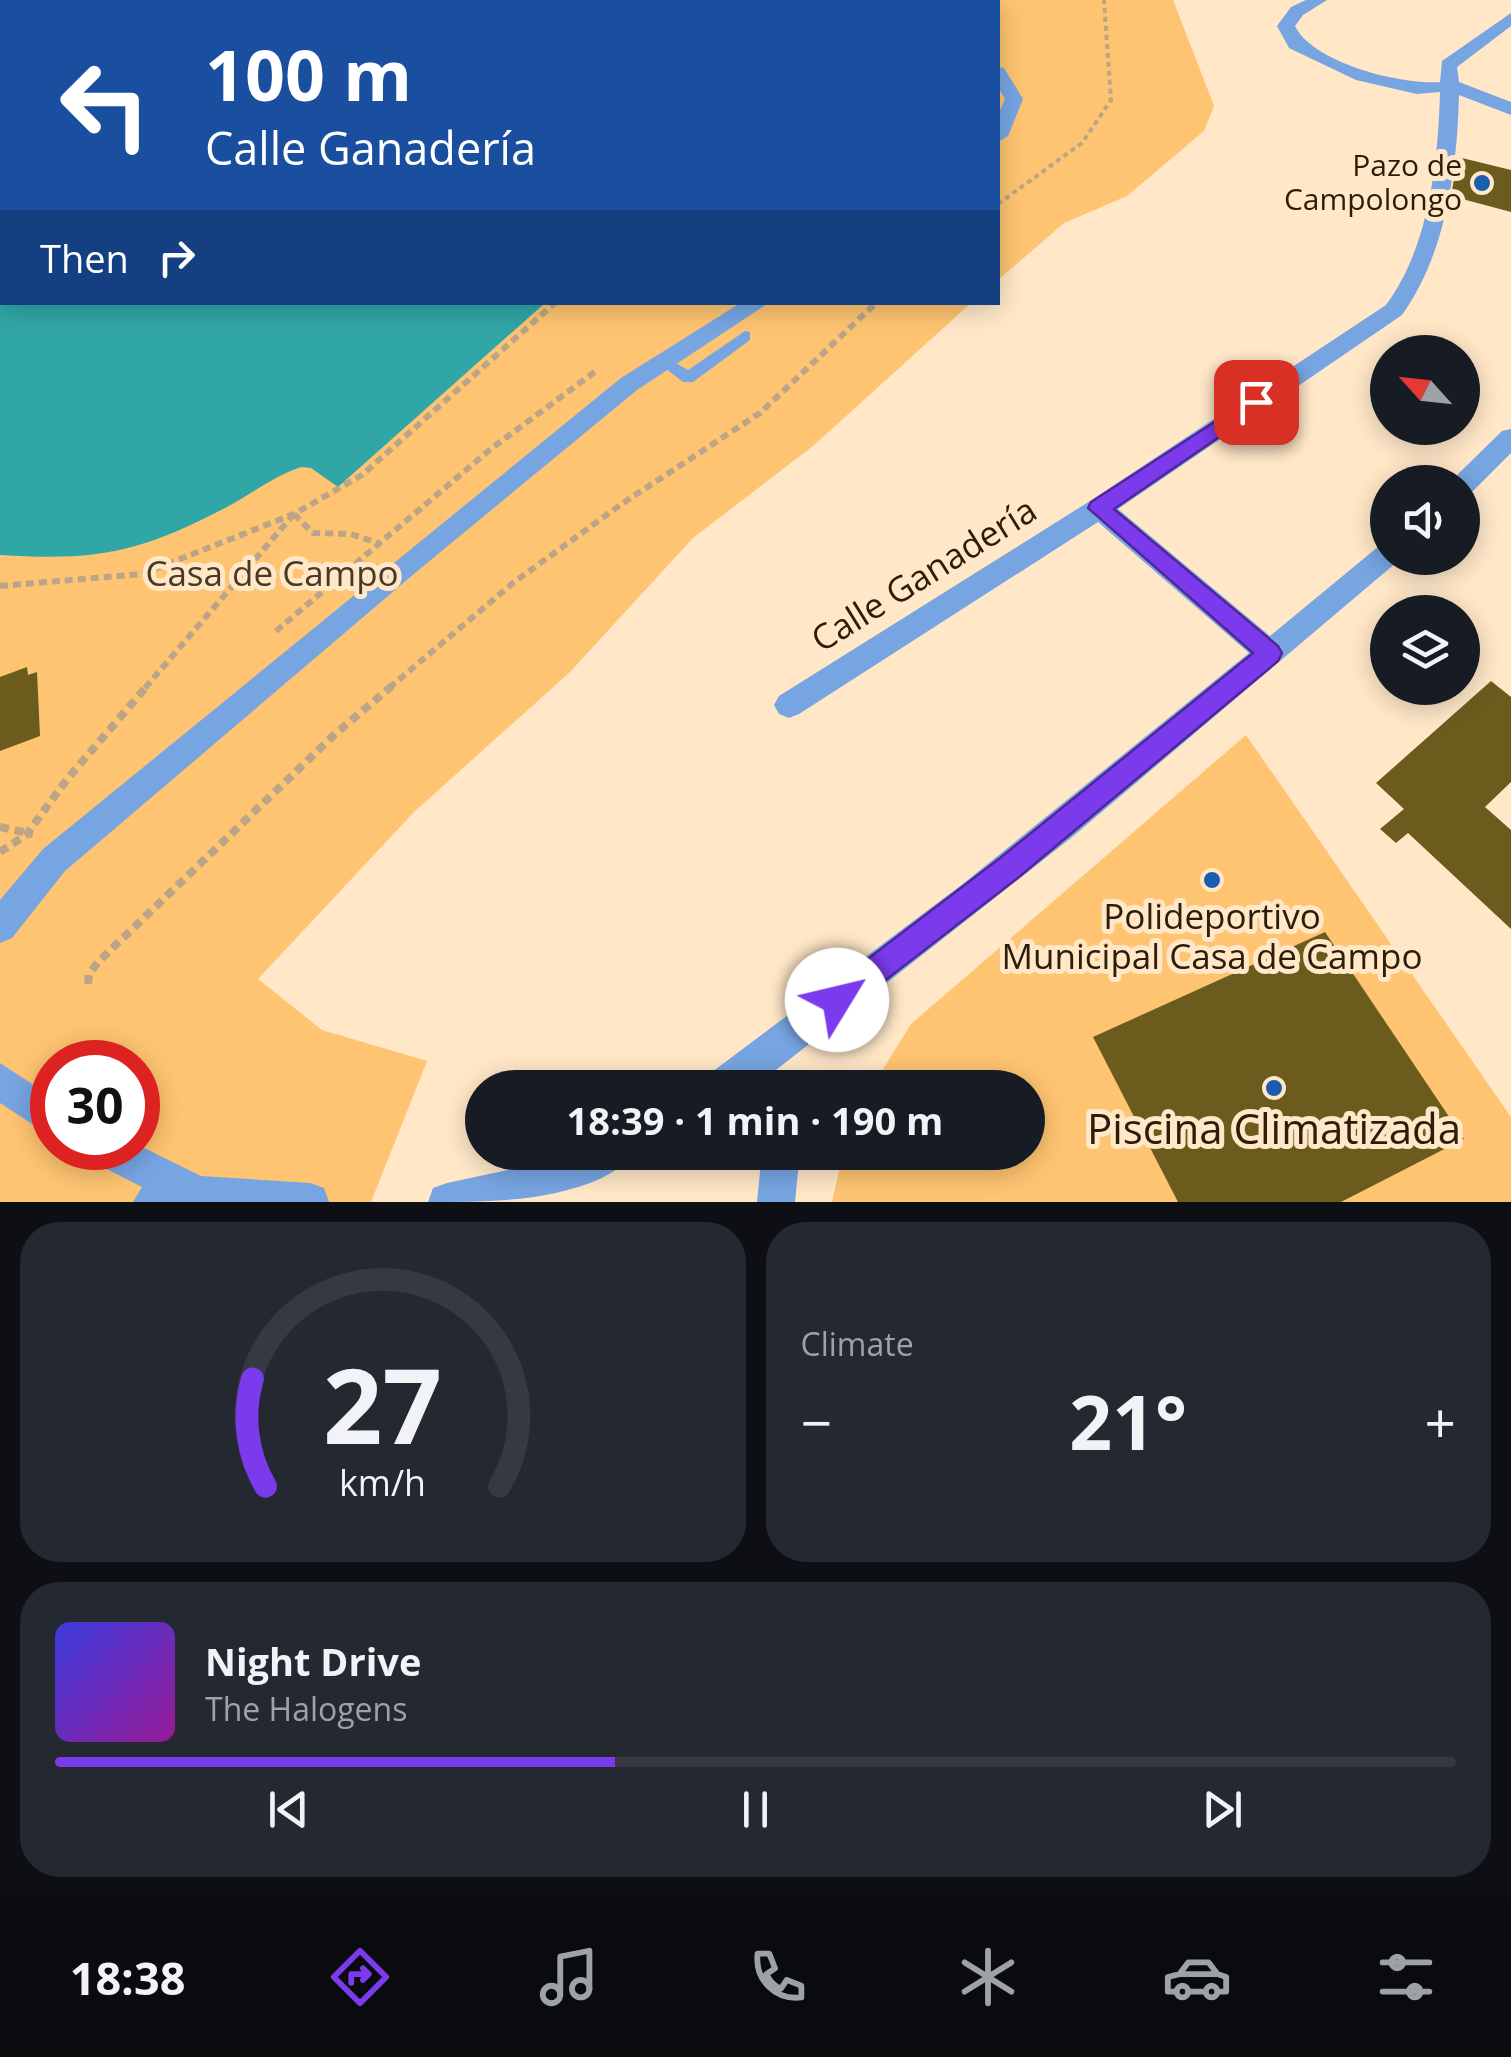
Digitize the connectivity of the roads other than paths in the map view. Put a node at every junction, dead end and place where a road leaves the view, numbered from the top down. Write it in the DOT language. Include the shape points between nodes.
graph roads {
  1 [pos="1319,0"];
  2 [pos="1511,18"];
  3 [pos="1000,75"];
  4 [pos="1452,86"];
  5 [pos="1511,110"];
  6 [pos="1000,133"];
  7 [pos="755,305"];
  8 [pos="745,336"];
  9 [pos="663,362"];
  10 [pos="1511,438"];
  11 [pos="1480,468"];
  12 [pos="1099,508"];
  13 [pos="1370,569"];
  14 [pos="1270,653"];
  15 [pos="790,706"];
  16 [pos="0,926"];
  17 [pos="767,1070"];
  18 [pos="0,1081"];
  19 [pos="30,1102"];
  20 [pos="148,1170"];
  21 [pos="579,1170"];
  22 [pos="779,1170"];
  23 [pos="198,1195"];
  24 [pos="152,1202"];
  25 [pos="310,1202"];
  26 [pos="446,1202"];
  27 [pos="776,1202"];
  1 -- 4 [label="street" via="1286,26 1295,44 1362,76 1416,88"];
  2 -- 4 [label="street, Calle Ganadería" via="1448,65"];
  3 -- 6 [label="street" via="1014,99"];
  4 -- 5 [label="street"];
  4 -- 12 [label="street, Calle Ganadería" via="1417,276 1394,310"];
  7 -- 9 [label="street"];
  8 -- 9 [label="lane" via="688,378"];
  9 -- 16 [label="street" via="406,565 54,860"];
  10 -- 11 [label="street"];
  12 -- 14 [label="street"];
  12 -- 15 [label="street, Calle Ganadería"];
  13 -- 14 [label="street"];
  14 -- 17 [label="street"];
  18 -- 19 [label="street"];
  20 -- 23 [label="street"];
  21 -- 26 [label="street"];
  22 -- 27 [label="street"];
  23 -- 24 [label="street"];
  23 -- 25 [label="street"];
}
